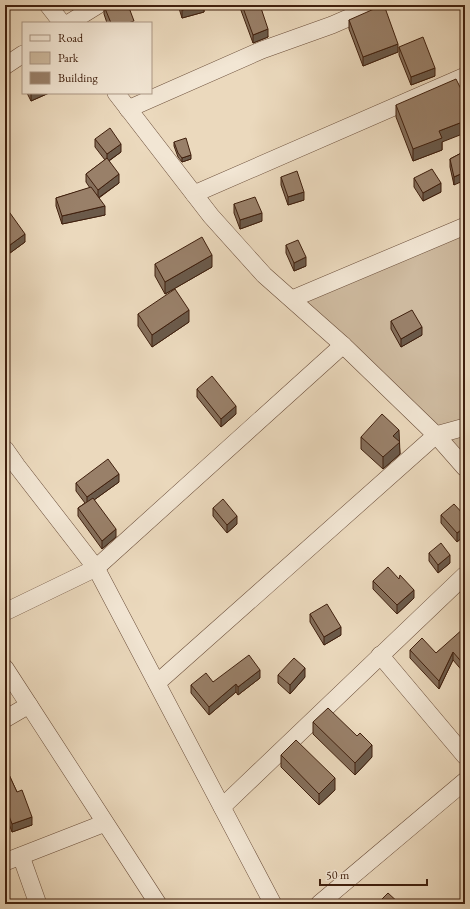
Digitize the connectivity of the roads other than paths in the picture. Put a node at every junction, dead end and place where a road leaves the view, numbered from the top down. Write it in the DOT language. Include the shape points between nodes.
graph roads {
  1 [pos="48,5"];
  2 [pos="98,5"];
  3 [pos="378,5"];
  4 [pos="61,22"];
  5 [pos="71,22"];
  6 [pos="22,55"];
  7 [pos="5,66"];
  8 [pos="465,76"];
  9 [pos="117,94"];
  10 [pos="128,109"];
  11 [pos="194,194"];
  12 [pos="465,226"];
  13 [pos="292,299"];
  14 [pos="343,345"];
  15 [pos="465,427"];
  16 [pos="436,435"];
  17 [pos="5,449"];
  18 [pos="465,468"];
  19 [pos="96,568"];
  20 [pos="465,576"];
  21 [pos="5,612"];
  22 [pos="380,655"];
  23 [pos="5,668"];
  24 [pos="157,683"];
  25 [pos="29,705"];
  26 [pos="5,719"];
  27 [pos="465,756"];
  28 [pos="465,781"];
  29 [pos="222,807"];
  30 [pos="106,824"];
  31 [pos="22,856"];
  32 [pos="5,862"];
  33 [pos="38,904"];
  34 [pos="158,904"];
  35 [pos="273,904"];
  36 [pos="319,904"];
  1 -- 4 [label="street"];
  2 -- 5 [label="street"];
  3 -- 10 [label="street" via="332,25 262,50"];
  6 -- 7 [label="street"];
  8 -- 11 [label="street"];
  9 -- 10 [label="street"];
  10 -- 11 [label="street"];
  11 -- 13 [label="street" via="264,275"];
  12 -- 13 [label="street"];
  13 -- 14 [label="street"];
  14 -- 16 [label="street"];
  14 -- 19 [label="street"];
  15 -- 16 [label="street"];
  16 -- 18 [label="street"];
  16 -- 24 [label="street"];
  17 -- 19 [label="street"];
  19 -- 21 [label="street"];
  19 -- 24 [label="street"];
  20 -- 22 [label="street"];
  22 -- 27 [label="street"];
  22 -- 29 [label="street"];
  23 -- 25 [label="street"];
  24 -- 29 [label="street"];
  25 -- 26 [label="street"];
  25 -- 30 [label="street"];
  28 -- 36 [label="street"];
  29 -- 35 [label="street"];
  30 -- 31 [label="street"];
  30 -- 34 [label="street"];
  31 -- 32 [label="street"];
  31 -- 33 [label="street"];
}
